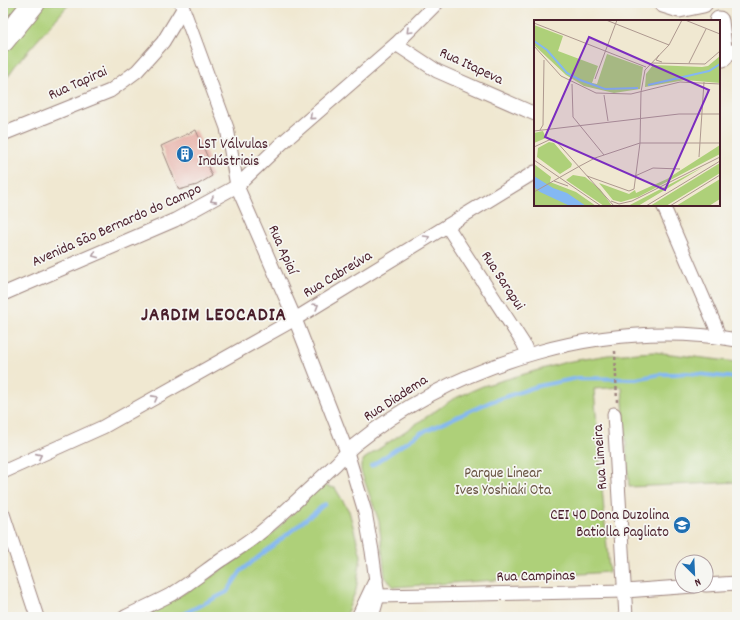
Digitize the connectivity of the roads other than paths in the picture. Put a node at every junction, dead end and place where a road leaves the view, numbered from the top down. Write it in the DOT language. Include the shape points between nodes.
graph roads {
  1 [pos="34,3"];
  2 [pos="437,3"];
  3 [pos="663,3"];
  4 [pos="703,3"];
  5 [pos="715,3"];
  6 [pos="182,6"];
  7 [pos="719,20"];
  8 [pos="720,26"];
  9 [pos="3,41"];
  10 [pos="396,44"];
  11 [pos="726,55"];
  12 [pos="534,114"];
  13 [pos="3,134"];
  14 [pos="534,173"];
  15 [pos="237,186"];
  16 [pos="663,206"];
  17 [pos="447,226"];
  18 [pos="3,294"];
  19 [pos="295,319"];
  20 [pos="719,337"];
  21 [pos="737,340"];
  22 [pos="528,354"];
  23 [pos="614,414"];
  24 [pos="347,452"];
  25 [pos="3,472"];
  26 [pos="3,514"];
  27 [pos="376,579"];
  28 [pos="737,583"];
  29 [pos="714,584"];
  30 [pos="674,587"];
  31 [pos="625,591"];
  32 [pos="378,596"];
  33 [pos="37,617"];
  34 [pos="125,617"];
  35 [pos="358,617"];
  36 [pos="372,617"];
  37 [pos="626,617"];
  1 -- 9 [label="highway"];
  2 -- 10 [label="street, Avenida São Bernardo do Campo, one-way"];
  3 -- 4 [label="main road" via="679,8"];
  5 -- 7 [label="main road"];
  6 -- 13 [label="street, Rua Tapirai" via="163,42 137,71 110,91"];
  6 -- 15 [label="street, Rua Apiaí" via="227,128"];
  8 -- 11 [label="main road"];
  10 -- 12 [label="street, Rua Itapeva" via="436,71"];
  10 -- 15 [label="street, Avenida São Bernardo do Campo, one-way" via="282,143"];
  14 -- 17 [label="street, Rua Cabreúva"];
  15 -- 18 [label="street, Avenida São Bernardo do Campo, one-way" via="175,220"];
  15 -- 19 [label="street, Rua Apiaí"];
  16 -- 20 [label="street"];
  19 -- 17 [label="street, Rua Cabreúva, one-way"];
  17 -- 22 [label="street, Rua Sarapui"];
  19 -- 24 [label="street, Rua Apiaí"];
  25 -- 19 [label="street, Rua Cabreúva, one-way" via="103,427"];
  20 -- 21 [label="street, Rua Diadema"];
  20 -- 22 [label="street, Rua Diadema" via="615,337"];
  22 -- 24 [label="street, Rua Diadema" via="445,386 391,419"];
  23 -- 31 [label="street, Rua Limeira"];
  24 -- 27 [label="street, Rua Apiaí" via="365,512"];
  24 -- 34 [label="street, Rua Diadema" via="256,537 172,594"];
  26 -- 33 [label="street"];
  27 -- 32 [label="street, Rua Apiaí"];
  27 -- 35 [label="street"];
  28 -- 29 [label="street"];
  30 -- 31 [label="street, Rua Campinas"];
  31 -- 32 [label="street, Rua Campinas"];
  31 -- 37 [label="street, Rua Limeira"];
  32 -- 36 [label="street"];
}
